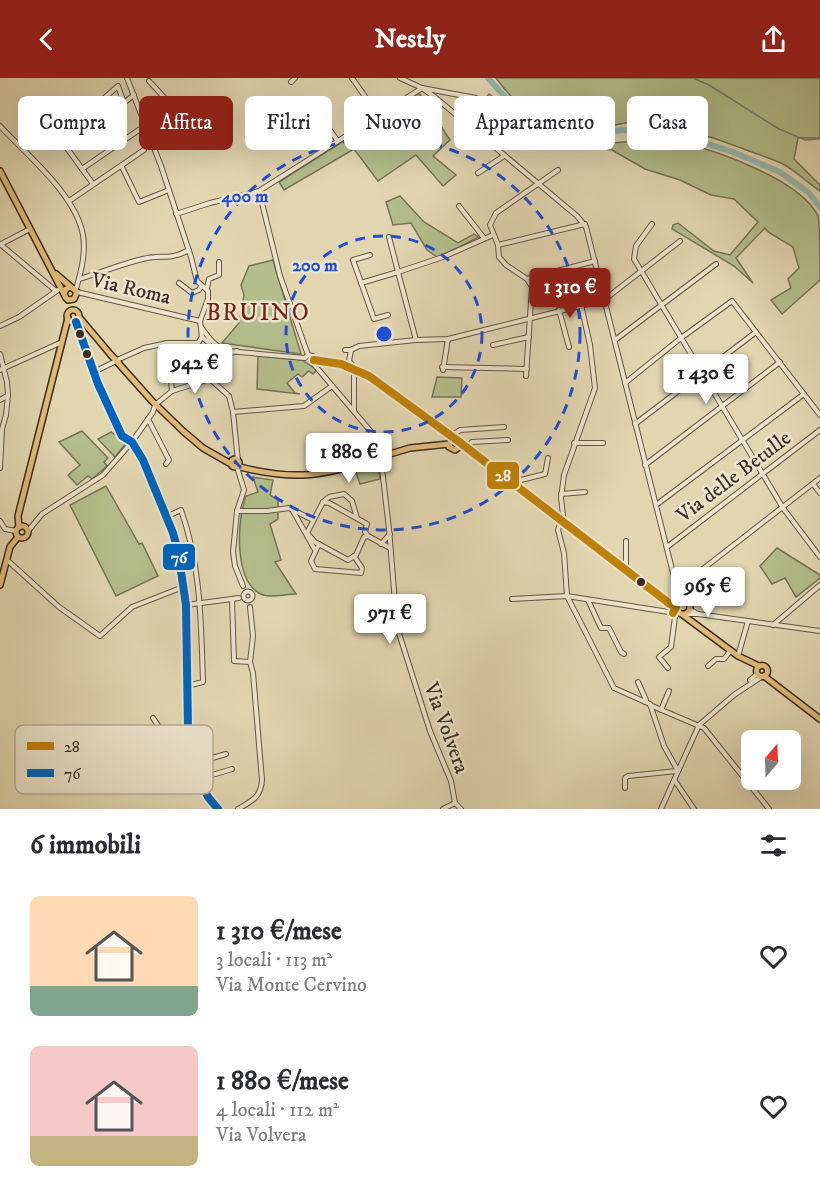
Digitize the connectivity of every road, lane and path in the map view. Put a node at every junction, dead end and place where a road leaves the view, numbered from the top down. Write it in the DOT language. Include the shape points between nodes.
graph roads {
  1 [pos="127,78"];
  2 [pos="352,78"];
  3 [pos="400,78"];
  4 [pos="149,81"];
  5 [pos="422,88"];
  6 [pos="134,95"];
  7 [pos="107,96"];
  8 [pos="121,96"];
  9 [pos="163,96"];
  10 [pos="364,96"];
  11 [pos="409,96"];
  12 [pos="465,96"];
  13 [pos="127,100"];
  14 [pos="139,108"];
  15 [pos="0,126"];
  16 [pos="139,130"];
  17 [pos="332,133"];
  18 [pos="344,136"];
  19 [pos="337,140"];
  20 [pos="68,150"];
  21 [pos="144,150"];
  22 [pos="155,150"];
  23 [pos="504,156"];
  24 [pos="122,167"];
  25 [pos="82,169"];
  26 [pos="558,170"];
  27 [pos="0,171"];
  28 [pos="478,173"];
  29 [pos="93,184"];
  30 [pos="538,184"];
  31 [pos="168,190"];
  32 [pos="259,191"];
  33 [pos="69,201"];
  34 [pos="459,206"];
  35 [pos="176,214"];
  36 [pos="652,224"];
  37 [pos="586,225"];
  38 [pos="30,229"];
  39 [pos="494,235"];
  40 [pos="390,237"];
  41 [pos="484,238"];
  42 [pos="680,241"];
  43 [pos="0,244"];
  44 [pos="498,245"];
  45 [pos="189,250"];
  46 [pos="370,255"];
  47 [pos="595,261"];
  48 [pos="219,262"];
  49 [pos="716,264"];
  50 [pos="51,268"];
  51 [pos="641,271"];
  52 [pos="398,272"];
  53 [pos="79,279"];
  54 [pos="527,279"];
  55 [pos="179,283"];
  56 [pos="361,283"];
  57 [pos="201,286"];
  58 [pos="207,288"];
  59 [pos="75,292"];
  60 [pos="62,293"];
  61 [pos="604,300"];
  62 [pos="581,305"];
  63 [pos="661,306"];
  64 [pos="560,310"];
  65 [pos="388,315"];
  66 [pos="75,318"];
  67 [pos="530,319"];
  68 [pos="201,321"];
  69 [pos="0,326"];
  70 [pos="201,327"];
  71 [pos="756,332"];
  72 [pos="529,336"];
  73 [pos="202,337"];
  74 [pos="681,338"];
  75 [pos="448,339"];
  76 [pos="416,340"];
  77 [pos="615,340"];
  78 [pos="62,342"];
  79 [pos="167,343"];
  80 [pos="493,345"];
  81 [pos="569,347"];
  82 [pos="237,351"];
  83 [pos="0,354"];
  84 [pos="307,356"];
  85 [pos="216,357"];
  86 [pos="117,361"];
  87 [pos="313,361"];
  88 [pos="780,362"];
  89 [pos="354,367"];
  90 [pos="2,369"];
  91 [pos="527,369"];
  92 [pos="94,372"];
  93 [pos="701,373"];
  94 [pos="526,376"];
  95 [pos="210,379"];
  96 [pos="625,383"];
  97 [pos="332,386"];
  98 [pos="172,391"];
  99 [pos="804,394"];
  100 [pos="8,395"];
  101 [pos="0,400"];
  102 [pos="156,407"];
  103 [pos="721,407"];
  104 [pos="354,411"];
  105 [pos="233,412"];
  106 [pos="820,415"];
  107 [pos="148,418"];
  108 [pos="635,424"];
  109 [pos="504,427"];
  110 [pos="820,430"];
  111 [pos="508,440"];
  112 [pos="742,441"];
  113 [pos="132,442"];
  114 [pos="452,442"];
  115 [pos="574,443"];
  116 [pos="603,443"];
  117 [pos="467,448"];
  118 [pos="0,449"];
  119 [pos="126,450"];
  120 [pos="137,451"];
  121 [pos="380,457"];
  122 [pos="548,458"];
  123 [pos="483,461"];
  124 [pos="235,462"];
  125 [pos="166,464"];
  126 [pos="645,465"];
  127 [pos="0,468"];
  128 [pos="243,470"];
  129 [pos="762,474"];
  130 [pos="820,478"];
  131 [pos="813,484"];
  132 [pos="516,487"];
  133 [pos="585,492"];
  134 [pos="820,493"];
  135 [pos="561,494"];
  136 [pos="323,502"];
  137 [pos="656,505"];
  138 [pos="783,508"];
  139 [pos="292,510"];
  140 [pos="237,511"];
  141 [pos="167,516"];
  142 [pos="358,519"];
  143 [pos="313,520"];
  144 [pos="0,521"];
  145 [pos="561,521"];
  146 [pos="18,529"];
  147 [pos="28,531"];
  148 [pos="306,532"];
  149 [pos="390,534"];
  150 [pos="365,535"];
  151 [pos="18,537"];
  152 [pos="626,541"];
  153 [pos="319,544"];
  154 [pos="381,544"];
  155 [pos="667,547"];
  156 [pos="391,548"];
  157 [pos="316,551"];
  158 [pos="354,556"];
  159 [pos="820,557"];
  160 [pos="7,560"];
  161 [pos="341,565"];
  162 [pos="340,571"];
  163 [pos="626,571"];
  164 [pos="0,585"];
  165 [pos="820,585"];
  166 [pos="183,586"];
  167 [pos="677,589"];
  168 [pos="246,596"];
  169 [pos="567,596"];
  170 [pos="232,599"];
  171 [pos="512,599"];
  172 [pos="588,600"];
  173 [pos="685,601"];
  174 [pos="201,602"];
  175 [pos="186,605"];
  176 [pos="680,609"];
  177 [pos="748,621"];
  178 [pos="773,625"];
  179 [pos="820,631"];
  180 [pos="731,650"];
  181 [pos="624,654"];
  182 [pos="738,656"];
  183 [pos="250,662"];
  184 [pos="708,666"];
  185 [pos="668,668"];
  186 [pos="761,673"];
  187 [pos="638,682"];
  188 [pos="187,686"];
  189 [pos="669,691"];
  190 [pos="647,703"];
  191 [pos="661,710"];
  192 [pos="153,718"];
  193 [pos="820,718"];
  194 [pos="158,725"];
  195 [pos="189,725"];
  196 [pos="699,725"];
  197 [pos="226,754"];
  198 [pos="213,758"];
  199 [pos="232,769"];
  200 [pos="678,771"];
  201 [pos="213,775"];
  202 [pos="674,780"];
  203 [pos="625,788"];
  204 [pos="206,794"];
  205 [pos="455,803"];
  206 [pos="218,809"];
  207 [pos="238,809"];
  208 [pos="443,809"];
  209 [pos="461,809"];
  210 [pos="662,809"];
  211 [pos="694,809"];
  212 [pos="769,809"];
  1 -- 6 [label="street"];
  2 -- 10 [label="street"];
  3 -- 5 [label="street"];
  4 -- 9 [label="street"];
  5 -- 11 [label="street"];
  5 -- 12 [label="street"];
  5 -- 23 [label="street"];
  6 -- 13 [label="street"];
  6 -- 14 [label="street"];
  7 -- 8 [label="street" via="118,86"];
  15 -- 33 [label="street"];
  16 -- 25 [label="street"];
  17 -- 19 [label="street"];
  18 -- 19 [label="street"];
  19 -- 32 [label="street"];
  20 -- 25 [label="street"];
  21 -- 24 [label="street"];
  22 -- 31 [label="street"];
  23 -- 28 [label="street"];
  23 -- 30 [label="street"];
  24 -- 29 [label="street"];
  24 -- 31 [label="street" via="139,202"];
  25 -- 29 [label="street"];
  26 -- 30 [label="street"];
  27 -- 38 [label="main road"];
  29 -- 33 [label="street"];
  30 -- 37 [label="street"];
  30 -- 39 [label="street" via="496,213 490,225"];
  31 -- 35 [label="street"];
  32 -- 35 [label="street"];
  32 -- 84 [label="street" via="280,276"];
  33 -- 53 [label="street" via="83,235"];
  34 -- 41 [label="street"];
  35 -- 45 [label="street"];
  36 -- 51 [label="street" via="634,252"];
  37 -- 44 [label="street"];
  37 -- 47 [label="street"];
  38 -- 43 [label="street"];
  38 -- 50 [label="main road"];
  39 -- 41 [label="street"];
  39 -- 44 [label="street"];
  40 -- 52 [label="street"];
  41 -- 52 [label="street"];
  42 -- 51 [label="street"];
  43 -- 60 [label="street"];
  44 -- 54 [label="street" via="503,262"];
  45 -- 53 [label="street" via="176,257 141,259"];
  45 -- 57 [label="street"];
  46 -- 56 [label="street" via="352,260"];
  47 -- 54 [label="street"];
  47 -- 61 [label="street"];
  48 -- 58 [label="street" via="219,274 209,279"];
  49 -- 63 [label="street"];
  50 -- 59 [label="main road"];
  50 -- 60 [label="main road"];
  51 -- 61 [label="street"];
  51 -- 63 [label="street"];
  52 -- 56 [label="street"];
  52 -- 76 [label="street"];
  53 -- 59 [label="street"];
  54 -- 67 [label="street" via="532,293"];
  55 -- 57 [label="street" via="192,293"];
  56 -- 65 [label="street" via="374,319"];
  57 -- 58 [label="street"];
  58 -- 68 [label="street"];
  59 -- 60 [label="main road"];
  59 -- 60 [label="main road" via="72,300"];
  59 -- 66 [label="main road"];
  59 -- 68 [label="street, Via Roma"];
  60 -- 66 [label="main road"];
  60 -- 69 [label="street"];
  61 -- 62 [label="street"];
  61 -- 77 [label="street"];
  62 -- 64 [label="street"];
  62 -- 115 [label="street" via="594,388"];
  63 -- 74 [label="street"];
  63 -- 77 [label="street"];
  64 -- 67 [label="street"];
  64 -- 81 [label="street"];
  66 -- 78 [label="main road" via="66,328"];
  66 -- 86 [label="main road"];
  66 -- 92 [label="street"];
  67 -- 72 [label="street"];
  67 -- 75 [label="street"];
  68 -- 70 [label="street"];
  70 -- 73 [label="street"];
  70 -- 82 [label="street" via="218,347"];
  71 -- 74 [label="street" via="732,301"];
  71 -- 88 [label="street"];
  71 -- 93 [label="street"];
  72 -- 80 [label="street"];
  72 -- 91 [label="street"];
  73 -- 79 [label="street" via="198,343"];
  73 -- 85 [label="street"];
  74 -- 93 [label="street"];
  74 -- 96 [label="street"];
  75 -- 76 [label="street"];
  75 -- 91 [label="street" via="442,369"];
  76 -- 89 [label="street" via="348,350"];
  77 -- 96 [label="street"];
  78 -- 90 [label="street"];
  78 -- 146 [label="main road"];
  79 -- 86 [label="street" via="144,348"];
  79 -- 98 [label="street"];
  82 -- 84 [label="street"];
  82 -- 85 [label="street"];
  83 -- 90 [label="street"];
  84 -- 87 [label="street" via="307,362"];
  85 -- 95 [label="street"];
  86 -- 92 [label="street"];
  86 -- 102 [label="main road"];
  87 -- 89 [label="street"];
  87 -- 97 [label="street, Via Volvera"];
  88 -- 99 [label="street"];
  88 -- 103 [label="street"];
  89 -- 104 [label="street"];
  89 -- 114 [label="street"];
  90 -- 100 [label="street"];
  91 -- 94 [label="street"];
  92 -- 113 [label="street" via="122,436"];
  93 -- 103 [label="street"];
  93 -- 108 [label="street"];
  95 -- 98 [label="street"];
  95 -- 105 [label="street" via="228,394"];
  96 -- 108 [label="street"];
  97 -- 104 [label="street, Via Volvera"];
  97 -- 105 [label="street" via="304,406"];
  98 -- 102 [label="street"];
  99 -- 106 [label="street"];
  99 -- 112 [label="street"];
  100 -- 101 [label="street"];
  100 -- 118 [label="street"];
  102 -- 107 [label="street"];
  102 -- 124 [label="main road" via="203,448"];
  103 -- 112 [label="street"];
  103 -- 126 [label="street"];
  104 -- 121 [label="street, Via Volvera" via="376,439"];
  105 -- 124 [label="street"];
  107 -- 113 [label="street"];
  107 -- 125 [label="street" via="169,460"];
  108 -- 126 [label="street"];
  109 -- 114 [label="street" via="460,430"];
  110 -- 129 [label="street, Via delle Betulle"];
  111 -- 117 [label="street" via="472,442"];
  112 -- 129 [label="street"];
  112 -- 137 [label="street"];
  113 -- 119 [label="street"];
  113 -- 120 [label="street"];
  114 -- 117 [label="main road"];
  114 -- 121 [label="main road"];
  114 -- 123 [label="main road"];
  115 -- 116 [label="street"];
  115 -- 135 [label="street"];
  117 -- 123 [label="main road"];
  118 -- 127 [label="street"];
  119 -- 120 [label="street"];
  119 -- 147 [label="street" via="98,480 42,514"];
  120 -- 141 [label="street"];
  121 -- 128 [label="main road" via="305,476"];
  121 -- 149 [label="street, Via Volvera"];
  122 -- 132 [label="street" via="545,474 521,480"];
  123 -- 132 [label="main road"];
  124 -- 128 [label="main road"];
  126 -- 137 [label="street"];
  128 -- 140 [label="street" via="244,490"];
  129 -- 138 [label="street"];
  129 -- 155 [label="street, Via delle Betulle"];
  130 -- 131 [label="street"];
  131 -- 134 [label="street"];
  131 -- 138 [label="street"];
  132 -- 145 [label="main road"];
  133 -- 135 [label="street"];
  135 -- 145 [label="street"];
  136 -- 142 [label="street"];
  136 -- 142 [label="street" via="344,494 352,501"];
  136 -- 143 [label="street"];
  137 -- 155 [label="street"];
  138 -- 159 [label="street"];
  138 -- 167 [label="street"];
  139 -- 140 [label="street"];
  139 -- 143 [label="street"];
  139 -- 148 [label="street"];
  140 -- 168 [label="street" via="234,567"];
  141 -- 166 [label="street"];
  141 -- 174 [label="street" via="181,510 194,550"];
  142 -- 150 [label="street" via="367,524"];
  143 -- 148 [label="street"];
  144 -- 146 [label="street" via="5,529"];
  145 -- 163 [label="main road"];
  145 -- 169 [label="street" via="558,530"];
  146 -- 147 [label="main road" via="25,527"];
  146 -- 151 [label="main road"];
  147 -- 151 [label="main road" via="26,537"];
  148 -- 153 [label="street"];
  148 -- 157 [label="street"];
  149 -- 154 [label="street"];
  149 -- 156 [label="street, Via Volvera"];
  150 -- 154 [label="street"];
  150 -- 158 [label="street"];
  151 -- 160 [label="main road"];
  152 -- 163 [label="street"];
  153 -- 157 [label="street"];
  153 -- 158 [label="street" via="348,560"];
  154 -- 156 [label="street"];
  155 -- 167 [label="street"];
  156 -- 205 [label="street, Via Volvera" via="397,627 430,732 451,781"];
  157 -- 162 [label="street" via="310,561 315,569"];
  158 -- 162 [label="street" via="361,573"];
  160 -- 164 [label="main road"];
  160 -- 166 [label="street" via="59,608 100,636 132,607"];
  161 -- 162 [label="street"];
  163 -- 176 [label="main road"];
  165 -- 178 [label="street"];
  166 -- 175 [label="street"];
  167 -- 173 [label="street"];
  167 -- 176 [label="street"];
  168 -- 170 [label="street"];
  168 -- 183 [label="street" via="253,636"];
  169 -- 171 [label="street"];
  169 -- 172 [label="street"];
  169 -- 190 [label="street" via="614,688"];
  170 -- 174 [label="street"];
  170 -- 183 [label="street" via="234,661"];
  172 -- 176 [label="street"];
  172 -- 181 [label="street" via="601,628 609,628"];
  173 -- 176 [label="main road"];
  174 -- 175 [label="street"];
  174 -- 188 [label="street" via="203,682"];
  175 -- 188 [label="street"];
  176 -- 177 [label="street"];
  176 -- 180 [label="main road"];
  176 -- 185 [label="street" via="675,617 671,647 659,657"];
  177 -- 178 [label="street"];
  177 -- 182 [label="street"];
  178 -- 179 [label="street"];
  180 -- 182 [label="main road"];
  180 -- 184 [label="street" via="724,659 716,659"];
  182 -- 186 [label="main road"];
  183 -- 207 [label="street" via="262,785 255,799"];
  186 -- 193 [label="main road"];
  186 -- 196 [label="street"];
  187 -- 190 [label="street"];
  188 -- 195 [label="street"];
  189 -- 191 [label="street"];
  190 -- 191 [label="street"];
  190 -- 200 [label="street"];
  191 -- 196 [label="street"];
  192 -- 194 [label="street"];
  196 -- 200 [label="street"];
  196 -- 212 [label="street"];
  197 -- 198 [label="street"];
  199 -- 201 [label="street"];
  200 -- 202 [label="street"];
  200 -- 203 [label="street" via="628,776"];
  202 -- 210 [label="street"];
  202 -- 211 [label="street"];
  204 -- 206 [label="street"];
  205 -- 208 [label="street"];
  205 -- 209 [label="street, Via Volvera"];
}
